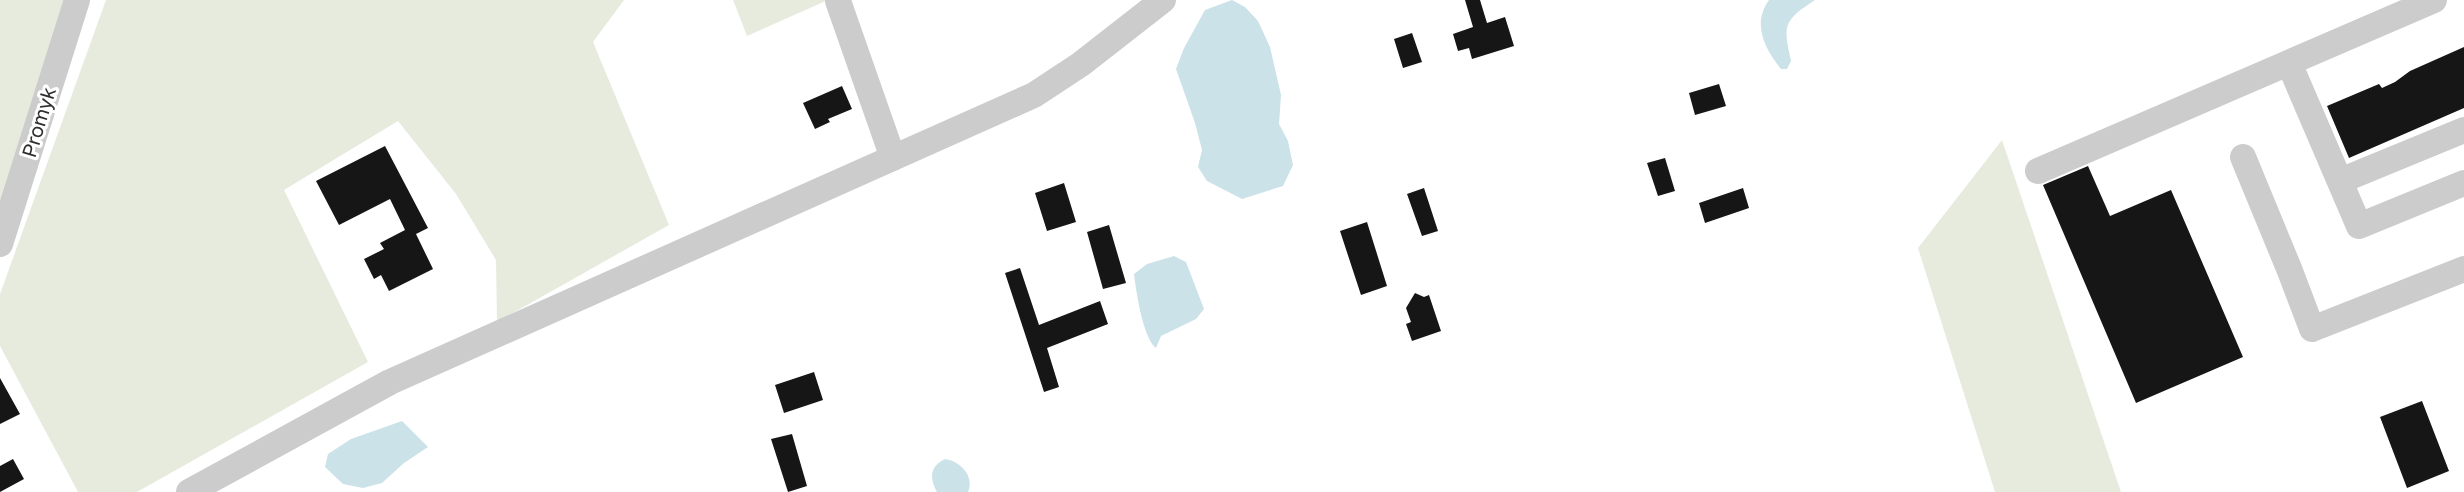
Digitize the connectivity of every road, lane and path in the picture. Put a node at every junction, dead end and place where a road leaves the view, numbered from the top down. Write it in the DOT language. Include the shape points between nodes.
graph roads {
  1 [pos="77,0"];
  2 [pos="1163,0"];
  3 [pos="2434,0"];
  4 [pos="838,1"];
  5 [pos="2289,63"];
  6 [pos="2464,130"];
  7 [pos="2243,157"];
  8 [pos="893,158"];
  9 [pos="2038,171"];
  10 [pos="2340,182"];
  11 [pos="2464,183"];
  12 [pos="0,244"];
  13 [pos="2464,269"];
  14 [pos="189,492"];
  1 -- 12 [label="street, Promyk"];
  2 -- 8 [label="street" via="1034,95"];
  3 -- 5 [label="street"];
  4 -- 8 [label="street"];
  5 -- 9 [label="street"];
  5 -- 10 [label="street"];
  6 -- 10 [label="street"];
  7 -- 13 [label="street" via="2312,329"];
  8 -- 14 [label="street" via="390,382"];
  10 -- 11 [label="street" via="2359,226"];
}
